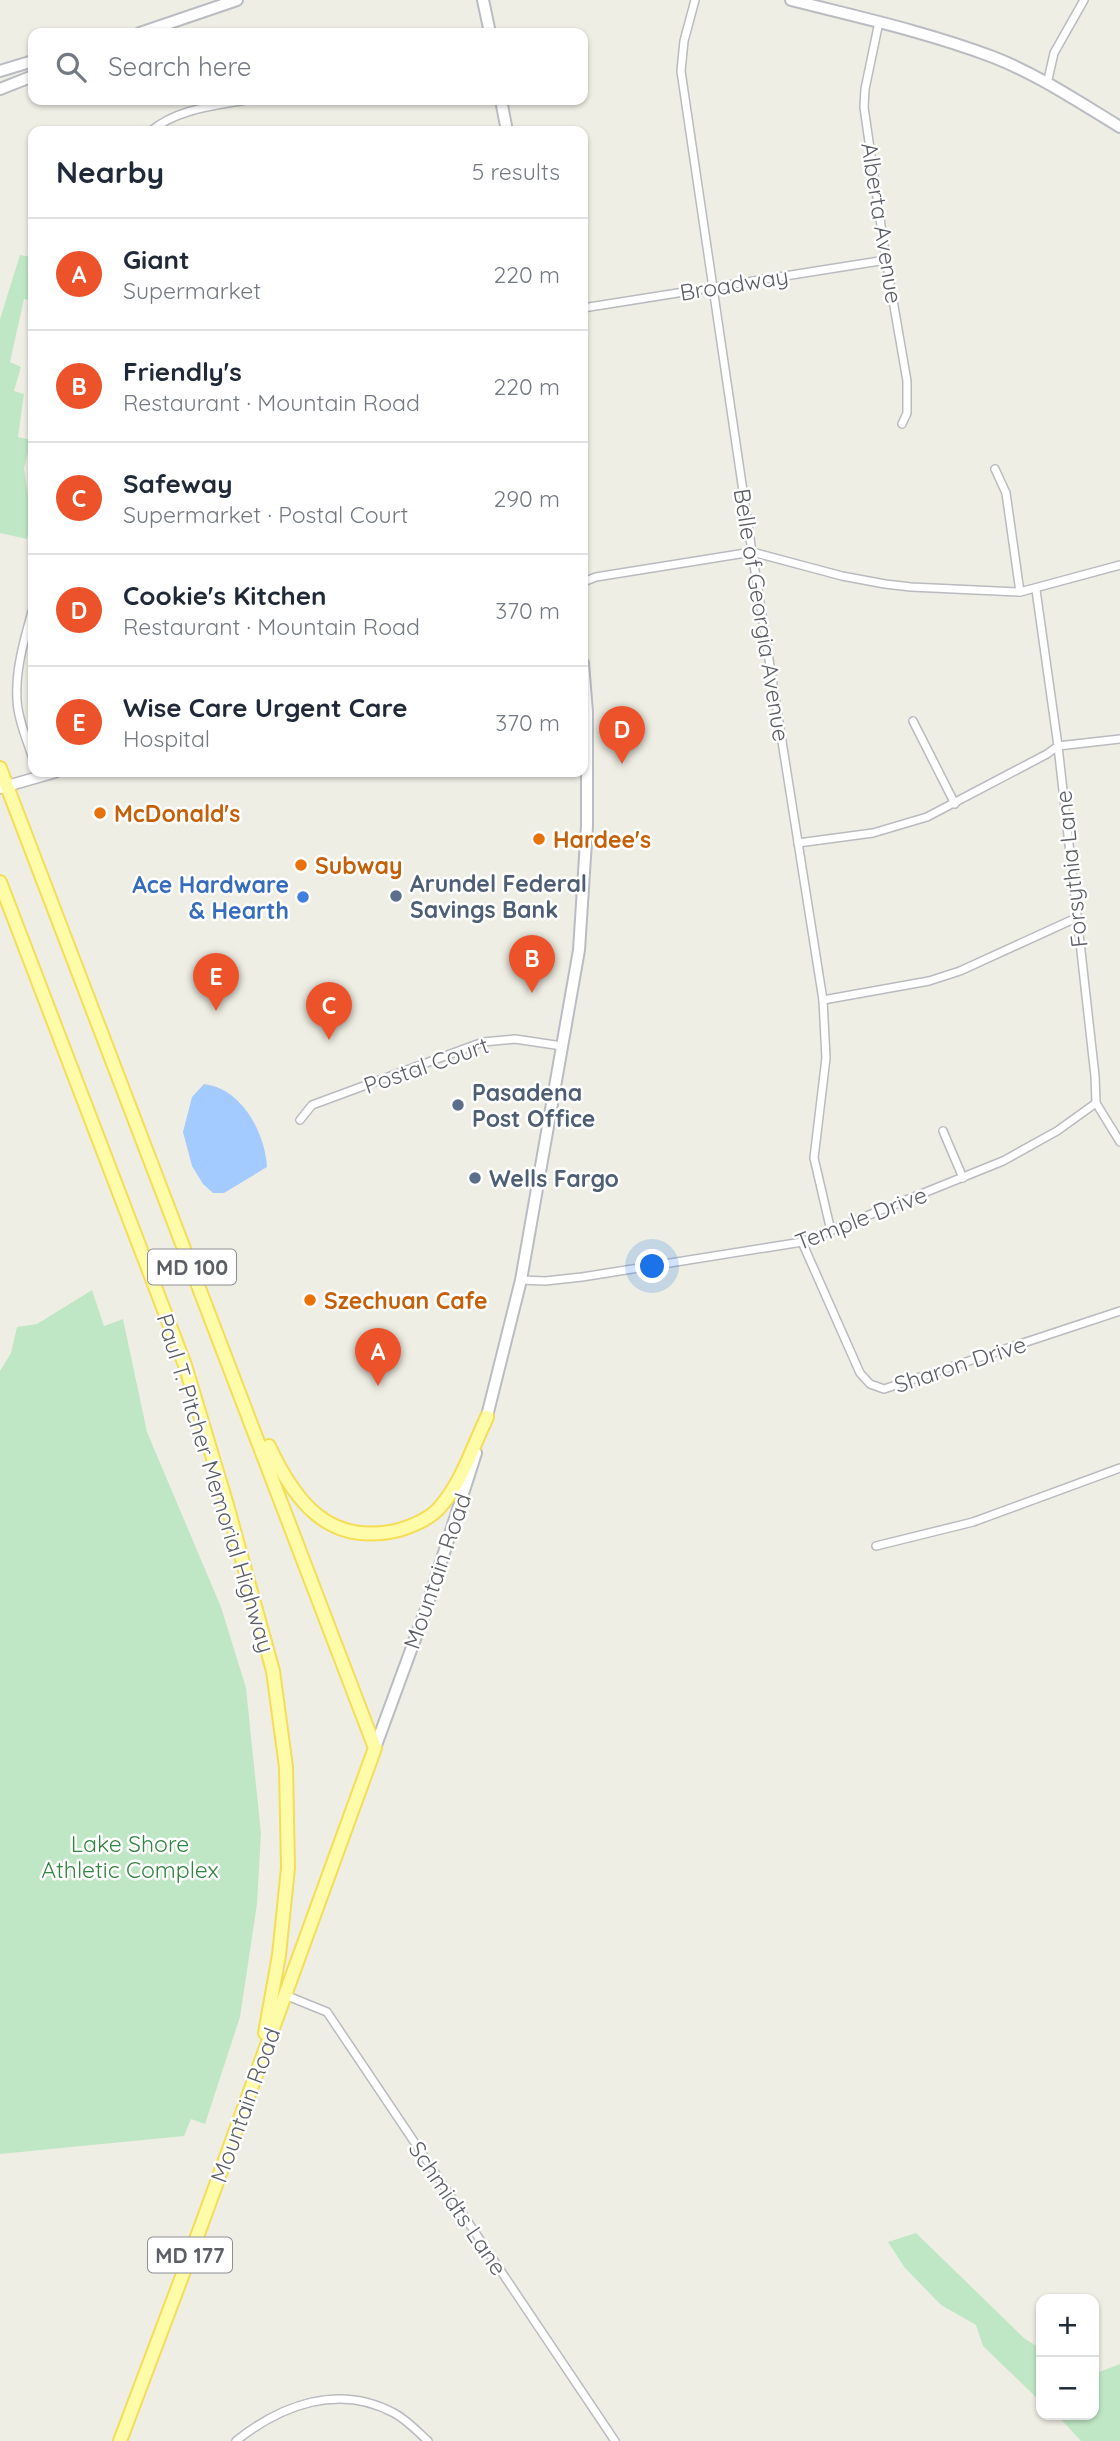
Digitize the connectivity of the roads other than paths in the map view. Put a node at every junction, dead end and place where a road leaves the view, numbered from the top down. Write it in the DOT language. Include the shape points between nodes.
graph roads {
  1 [pos="237,0"];
  2 [pos="483,0"];
  3 [pos="695,0"];
  4 [pos="790,0"];
  5 [pos="1084,0"];
  6 [pos="879,22"];
  7 [pos="155,28"];
  8 [pos="489,28"];
  9 [pos="28,63"];
  10 [pos="0,71"];
  11 [pos="28,78"];
  12 [pos="1047,83"];
  13 [pos="0,89"];
  14 [pos="223,105"];
  15 [pos="502,105"];
  16 [pos="158,126"];
  17 [pos="506,126"];
  18 [pos="1120,127"];
  19 [pos="886,260"];
  20 [pos="712,287"];
  21 [pos="588,307"];
  22 [pos="901,424"];
  23 [pos="995,469"];
  24 [pos="752,552"];
  25 [pos="1120,565"];
  26 [pos="588,580"];
  27 [pos="1036,590"];
  28 [pos="1020,592"];
  29 [pos="28,630"];
  30 [pos="913,721"];
  31 [pos="1120,739"];
  32 [pos="28,744"];
  33 [pos="1058,746"];
  34 [pos="0,768"];
  35 [pos="34,777"];
  36 [pos="586,777"];
  37 [pos="4,788"];
  38 [pos="955,804"];
  39 [pos="798,843"];
  40 [pos="0,882"];
  41 [pos="1076,918"];
  42 [pos="823,1000"];
  43 [pos="562,1046"];
  44 [pos="1096,1103"];
  45 [pos="300,1120"];
  46 [pos="943,1131"];
  47 [pos="1120,1142"];
  48 [pos="963,1178"];
  49 [pos="831,1231"];
  50 [pos="802,1242"];
  51 [pos="521,1280"];
  52 [pos="1120,1311"];
  53 [pos="223,1349"];
  54 [pos="487,1417"];
  55 [pos="1120,1468"];
  56 [pos="876,1546"];
  57 [pos="374,1748"];
  58 [pos="285,1995"];
  59 [pos="258,2068"];
  60 [pos="120,2441"];
  61 [pos="236,2441"];
  62 [pos="428,2441"];
  63 [pos="615,2441"];
  1 -- 7 [label="main road"];
  2 -- 8 [label="main road"];
  3 -- 20 [label="street, Belle of Georgia Avenue" via="681,71"];
  4 -- 6 [label="main road"];
  5 -- 12 [label="street" via="1054,53"];
  6 -- 12 [label="main road" via="995,58"];
  6 -- 19 [label="street, Alberta Avenue" via="864,107"];
  9 -- 10 [label="main road"];
  11 -- 13 [label="main road"];
  12 -- 18 [label="main road"];
  14 -- 16 [label="street" via="186,113"];
  15 -- 17 [label="main road"];
  19 -- 20 [label="street, Broadway"];
  19 -- 22 [label="street, Alberta Avenue" via="907,381 907,413"];
  20 -- 21 [label="street, Broadway"];
  20 -- 24 [label="street, Belle of Georgia Avenue"];
  23 -- 28 [label="street" via="1006,493"];
  24 -- 26 [label="street"];
  24 -- 28 [label="street" via="885,584"];
  24 -- 39 [label="street, Belle of Georgia Avenue"];
  25 -- 27 [label="street"];
  27 -- 28 [label="street"];
  27 -- 33 [label="street, Forsythia Lane"];
  29 -- 32 [label="street" via="17,690"];
  30 -- 38 [label="street"];
  31 -- 33 [label="street"];
  33 -- 38 [label="street"];
  33 -- 41 [label="street, Forsythia Lane"];
  34 -- 37 [label="main road, Paul T. Pitcher Memorial Highway / MD 100"];
  35 -- 37 [label="street"];
  36 -- 43 [label="main road, Mountain Road / MD 177" via="579,950"];
  37 -- 53 [label="main road, Paul T. Pitcher Memorial Highway / MD 100"];
  38 -- 39 [label="street" via="890,829"];
  39 -- 42 [label="street, Belle of Georgia Avenue"];
  40 -- 59 [label="main road, Paul T. Pitcher Memorial Highway / MD 100" via="184,1365 272,1671 286,1767 288,1868 279,1955"];
  41 -- 42 [label="street" via="960,971"];
  41 -- 44 [label="street, Forsythia Lane"];
  42 -- 49 [label="street, Belle of Georgia Avenue" via="826,1058 814,1158"];
  43 -- 45 [label="street, Postal Court" via="515,1039 483,1042 313,1105"];
  43 -- 51 [label="main road, Mountain Road / MD 177"];
  44 -- 47 [label="street, Forsythia Lane"];
  44 -- 48 [label="street, Temple Drive" via="1032,1146"];
  46 -- 48 [label="street"];
  48 -- 49 [label="street, Temple Drive"];
  49 -- 50 [label="street, Temple Drive"];
  50 -- 51 [label="street, Temple Drive" via="653,1268"];
  50 -- 52 [label="street, Sharon Drive" via="860,1373 870,1384 884,1389"];
  51 -- 54 [label="main road, Mountain Road / MD 177"];
  53 -- 54 [label="main road" via="293,1493 309,1509 348,1531 396,1530 439,1509"];
  53 -- 57 [label="main road, Paul T. Pitcher Memorial Highway / MD 100"];
  54 -- 57 [label="main road, Mountain Road / MD 177" via="426,1609"];
  55 -- 56 [label="street" via="973,1522"];
  57 -- 58 [label="main road, Mountain Road / MD 177"];
  58 -- 59 [label="main road, Mountain Road / MD 177"];
  58 -- 63 [label="street, Schmidts Lane" via="327,2012"];
  59 -- 60 [label="main road, Mountain Road / MD 177"];
  61 -- 62 [label="street" via="259,2423 303,2403 350,2399 394,2413"];
}
